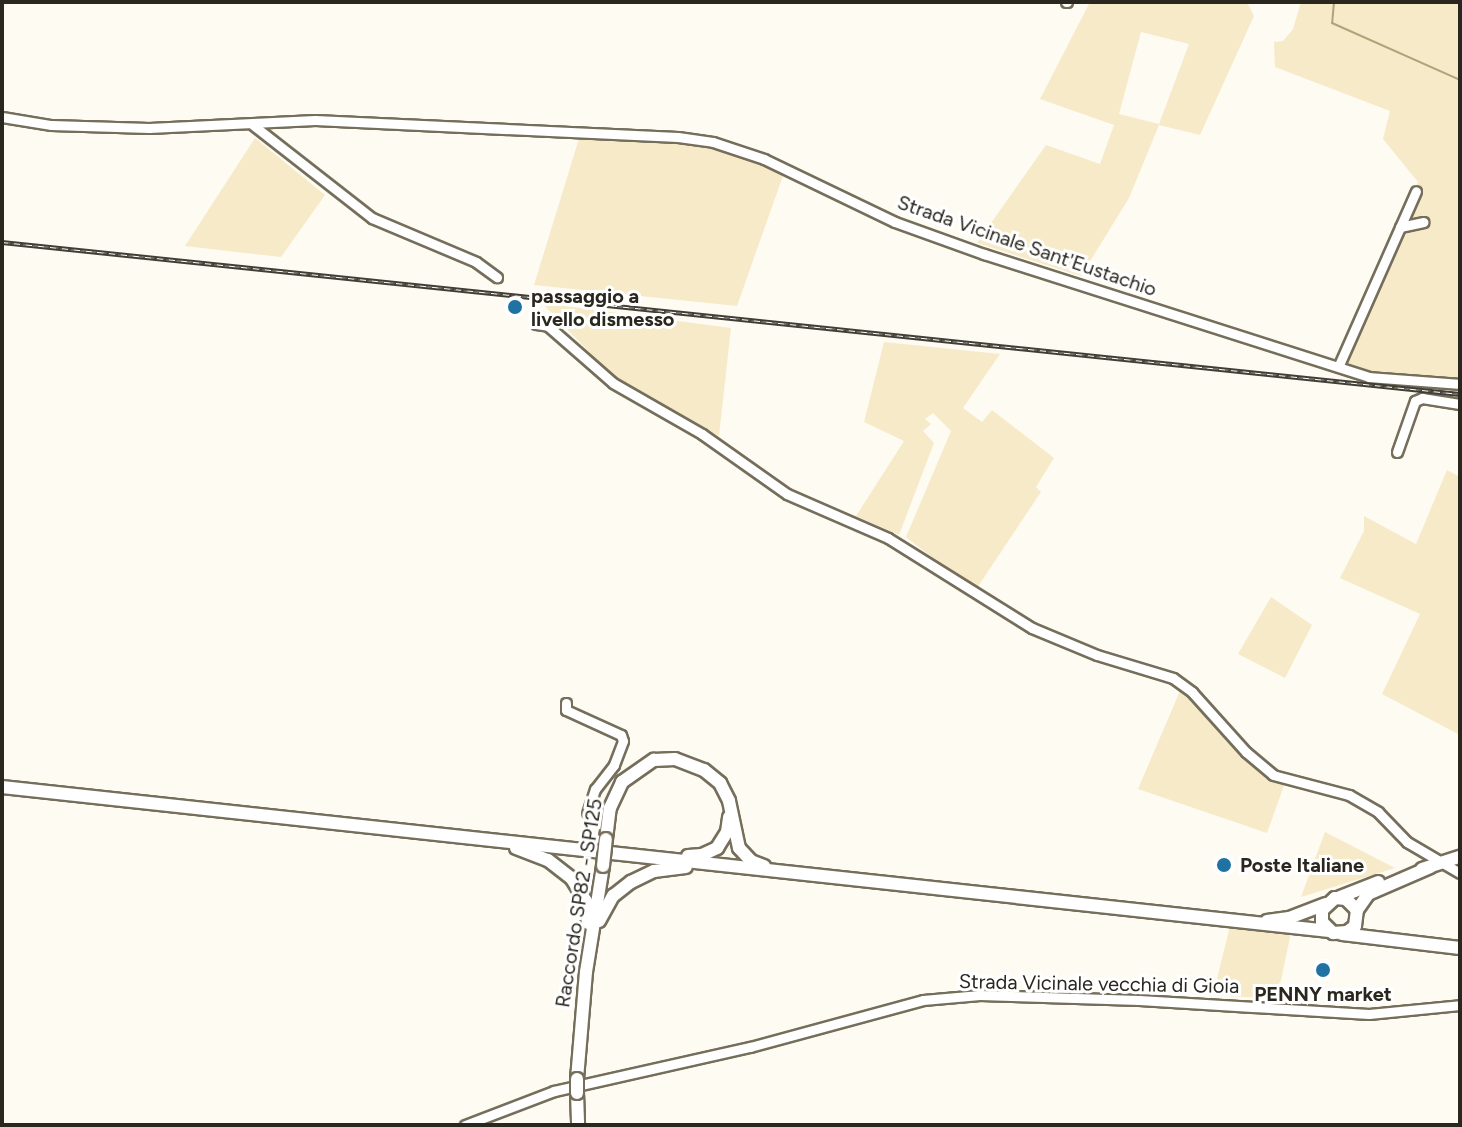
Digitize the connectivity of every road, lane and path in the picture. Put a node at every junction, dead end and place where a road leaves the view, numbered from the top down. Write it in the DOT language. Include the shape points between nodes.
graph roads {
  1 [pos="2,117"];
  2 [pos="253,125"];
  3 [pos="1416,191"];
  4 [pos="1423,222"];
  5 [pos="1400,227"];
  6 [pos="497,277"];
  7 [pos="536,324"];
  8 [pos="1339,365"];
  9 [pos="1460,384"];
  10 [pos="1460,404"];
  11 [pos="1397,452"];
  12 [pos="566,703"];
  13 [pos="2,787"];
  14 [pos="730,810"];
  15 [pos="587,813"];
  16 [pos="496,841"];
  17 [pos="629,856"];
  18 [pos="1460,857"];
  19 [pos="723,865"];
  20 [pos="1436,865"];
  21 [pos="1460,873"];
  22 [pos="803,875"];
  23 [pos="1340,897"];
  24 [pos="1325,904"];
  25 [pos="1357,913"];
  26 [pos="1209,921"];
  27 [pos="1336,933"];
  28 [pos="1397,942"];
  29 [pos="1460,948"];
  30 [pos="587,962"];
  31 [pos="1460,1005"];
  32 [pos="465,1125"];
  33 [pos="578,1125"];
  1 -- 2 [label="street, Strada Vicinale Sant'Eustachio" via="108,127"];
  2 -- 6 [label="street" via="372,218 476,262"];
  2 -- 8 [label="street, Strada Vicinale Sant'Eustachio" via="315,120 713,142 764,159 928,235"];
  3 -- 5 [label="street"];
  4 -- 5 [label="street"];
  5 -- 8 [label="street"];
  7 -- 20 [label="street" via="548,326 613,383 702,434 787,494 888,538 1032,628 1173,678 1273,775 1349,795 1378,812"];
  8 -- 9 [label="street, Strada Vicinale Sant'Eustachio" via="1369,377"];
  10 -- 11 [label="street" via="1415,401"];
  12 -- 15 [label="street" via="566,710 621,735 623,741"];
  13 -- 16 [label="main road"];
  14 -- 17 [label="main road" via="724,841 709,853"];
  14 -- 22 [label="main road" via="744,854 758,865"];
  14 -- 30 [label="main road, Raccordo SP82 - SP125, bridge" via="724,788 704,770 675,759 654,760 634,770 617,790"];
  16 -- 17 [label="main road"];
  16 -- 30 [label="main road" via="548,860 580,889 588,916"];
  17 -- 19 [label="main road"];
  18 -- 20 [label="main road"];
  19 -- 22 [label="main road"];
  19 -- 30 [label="main road" via="654,871 622,888 601,916"];
  20 -- 21 [label="street"];
  20 -- 23 [label="main road"];
  20 -- 25 [label="main road" via="1374,889"];
  22 -- 26 [label="main road"];
  23 -- 24 [label="main road"];
  23 -- 25 [label="main road"];
  24 -- 26 [label="main road" via="1289,918"];
  24 -- 27 [label="main road" via="1321,916"];
  25 -- 27 [label="main road" via="1355,926"];
  25 -- 28 [label="main road" via="1370,931"];
  26 -- 27 [label="main road"];
  27 -- 28 [label="main road"];
  28 -- 29 [label="main road"];
  30 -- 33 [label="main road, Raccordo SP82 - SP125, bridge"];
  31 -- 32 [label="street, Strada Vicinale vecchia di Gioia" via="1369,1014 980,995 923,1000 750,1047 554,1091"];
}
